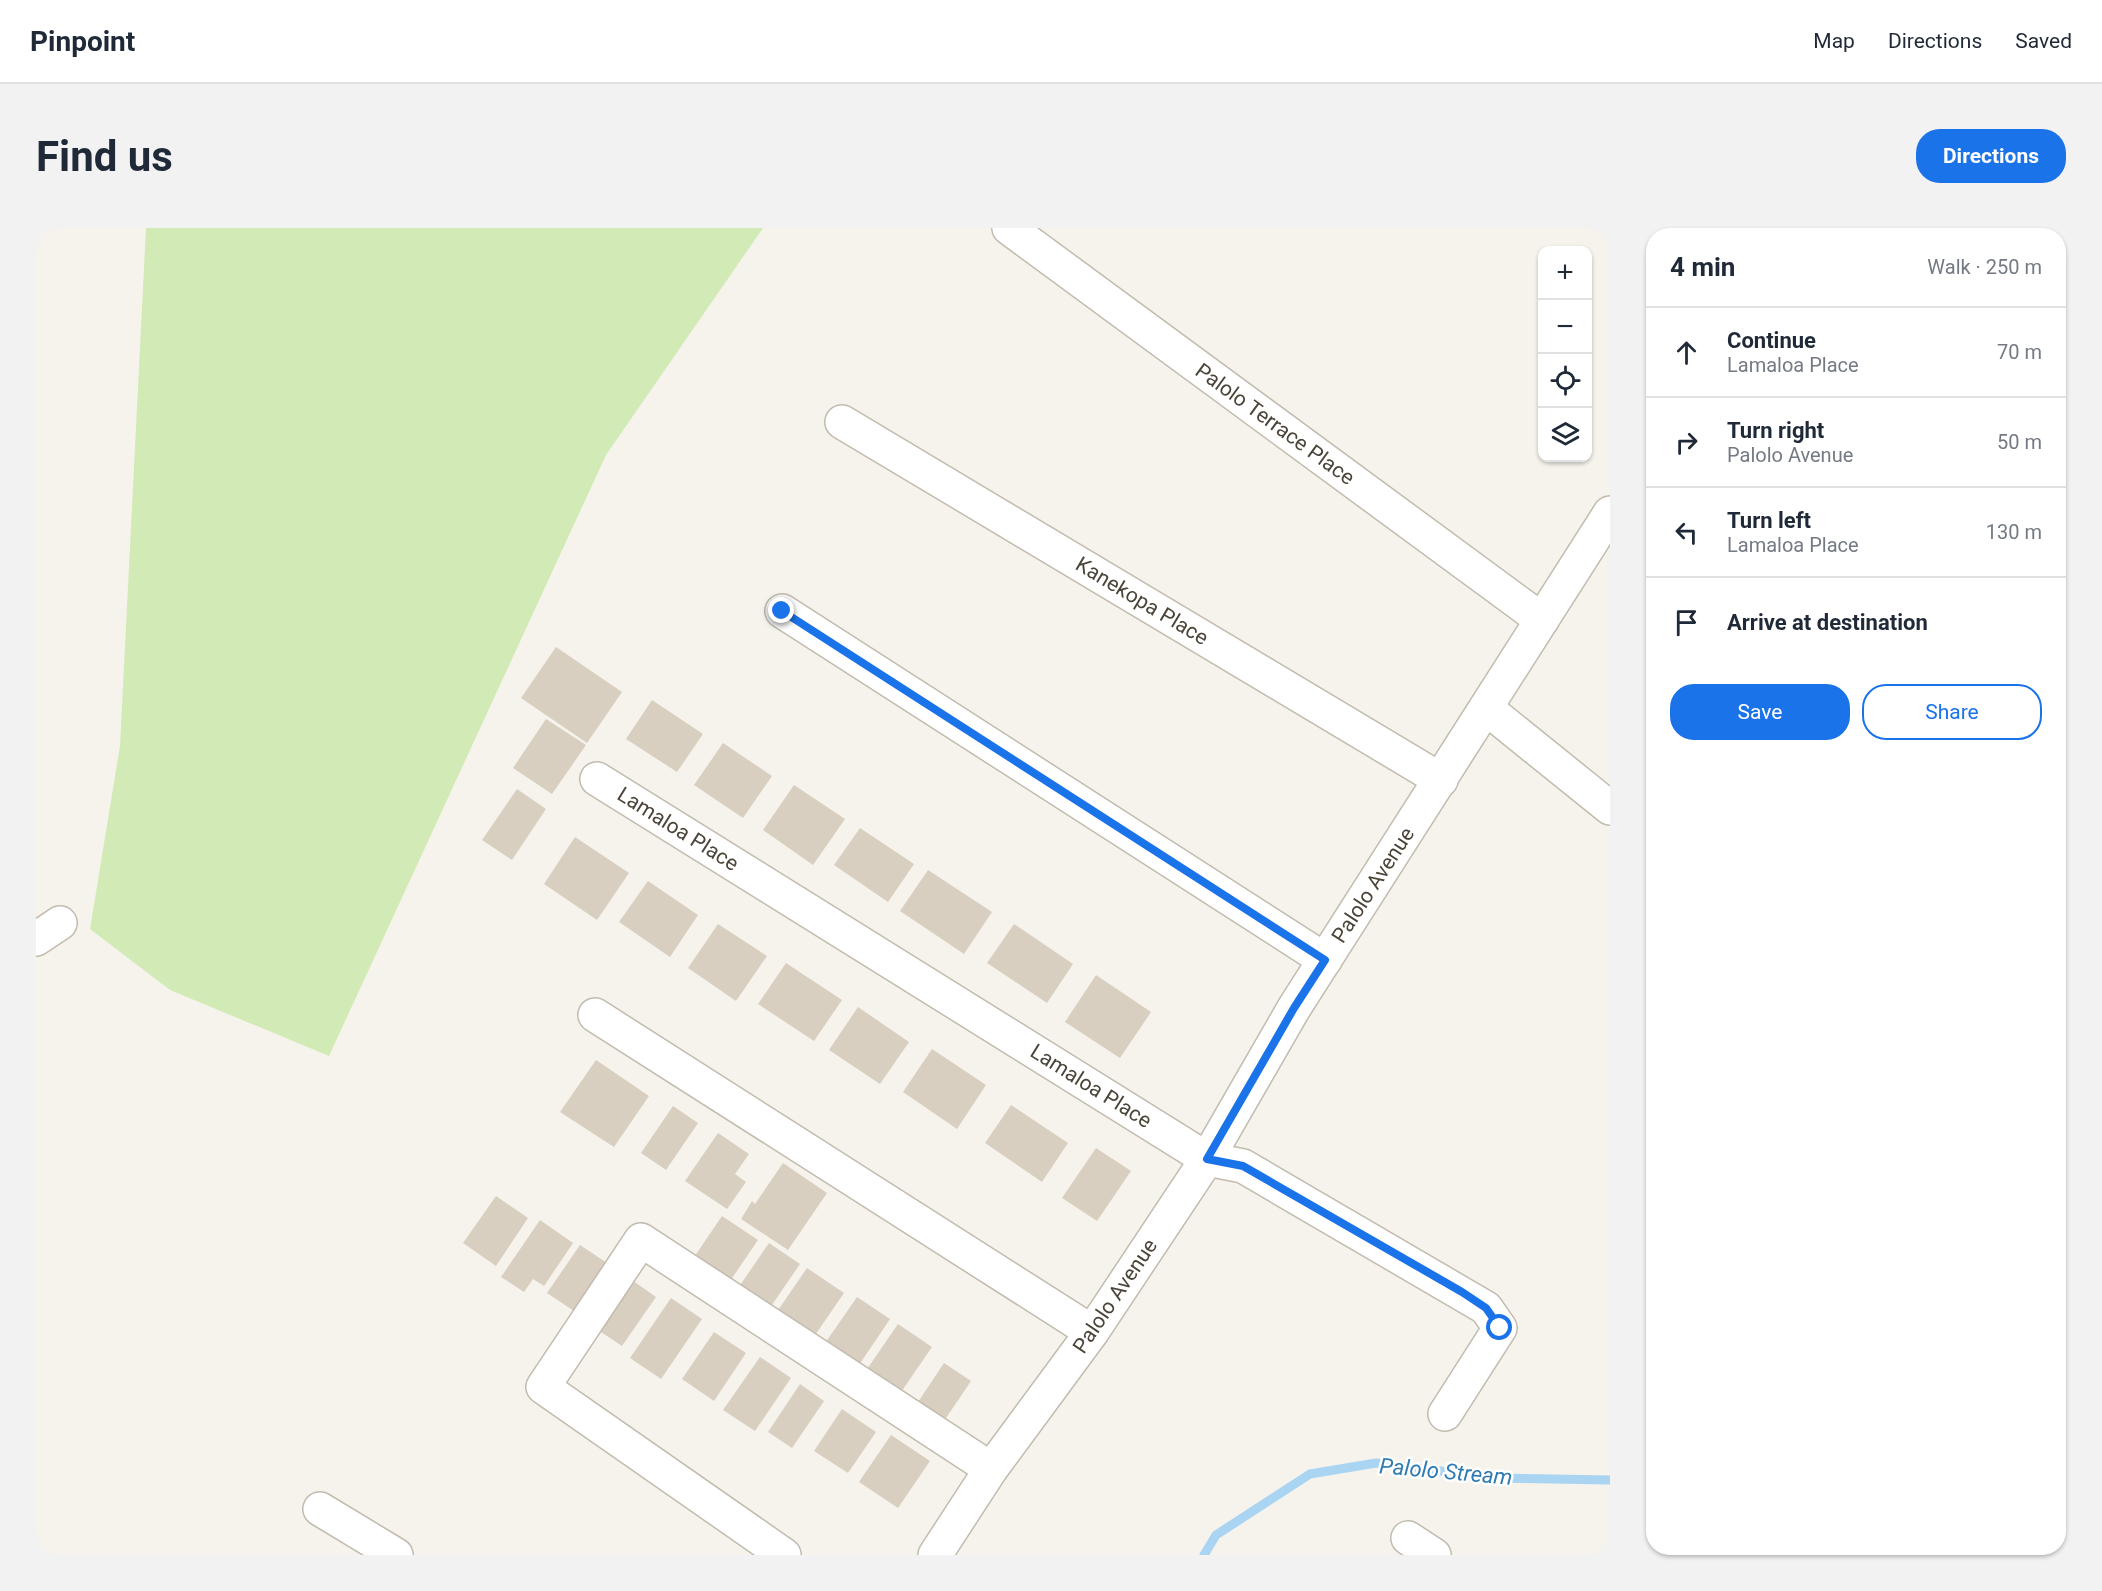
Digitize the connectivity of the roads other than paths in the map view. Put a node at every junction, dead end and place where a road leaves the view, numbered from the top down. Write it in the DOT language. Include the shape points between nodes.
graph roads {
  1 [pos="1009,228"];
  2 [pos="843,422"];
  3 [pos="1610,513"];
  4 [pos="782,611"];
  5 [pos="1542,620"];
  6 [pos="1486,708"];
  7 [pos="597,779"];
  8 [pos="1441,780"];
  9 [pos="1610,808"];
  10 [pos="1325,960"];
  11 [pos="594,1016"];
  12 [pos="1207,1159"];
  13 [pos="1092,1332"];
  14 [pos="1445,1414"];
  15 [pos="991,1469"];
  16 [pos="320,1509"];
  17 [pos="396,1555"];
  18 [pos="784,1555"];
  19 [pos="935,1555"];
  1 -- 5 [label="street, Palolo Terrace Place"];
  2 -- 8 [label="street, Kanekopa Place"];
  3 -- 5 [label="street, Palolo Avenue"];
  4 -- 10 [label="street"];
  5 -- 6 [label="street, Palolo Avenue"];
  6 -- 8 [label="street, Palolo Avenue"];
  6 -- 9 [label="street"];
  7 -- 12 [label="street, Lamaloa Place"];
  8 -- 10 [label="street, Palolo Avenue"];
  10 -- 12 [label="street, Palolo Avenue"];
  11 -- 13 [label="street"];
  12 -- 13 [label="street, Palolo Avenue"];
  12 -- 14 [label="street, Lamaloa Place" via="1243,1166 1486,1308 1500,1328"];
  13 -- 15 [label="street, Palolo Avenue"];
  15 -- 18 [label="street" via="641,1240 543,1387"];
  15 -- 19 [label="street, Palolo Avenue"];
  16 -- 17 [label="street"];
}
